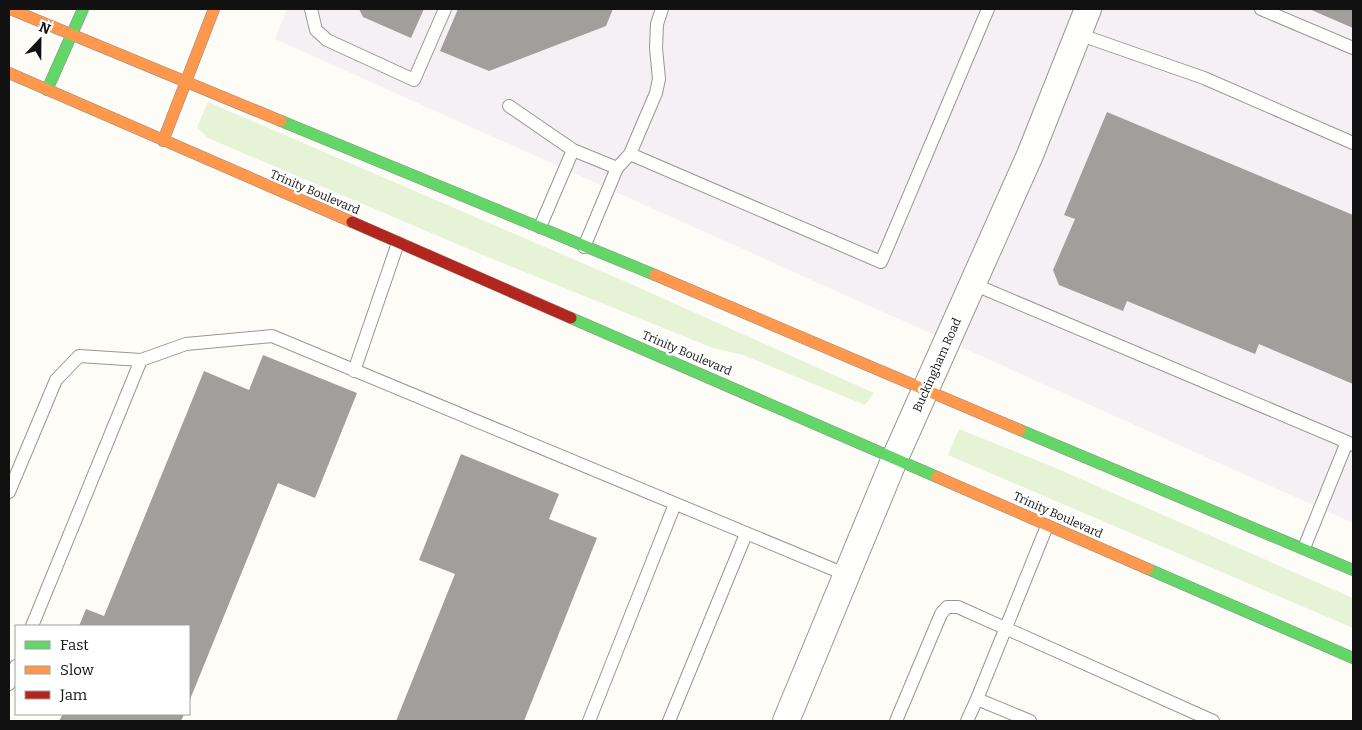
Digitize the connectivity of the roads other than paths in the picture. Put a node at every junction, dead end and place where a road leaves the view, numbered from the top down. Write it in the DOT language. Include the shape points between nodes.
graph roads {
  1 [pos="10,9"];
  2 [pos="83,9"];
  3 [pos="214,9"];
  4 [pos="311,9"];
  5 [pos="445,9"];
  6 [pos="662,9"];
  7 [pos="988,9"];
  8 [pos="1088,9"];
  9 [pos="1260,9"];
  10 [pos="1078,34"];
  11 [pos="71,36"];
  12 [pos="1353,48"];
  13 [pos="9,73"];
  14 [pos="186,83"];
  15 [pos="47,90"];
  16 [pos="509,106"];
  17 [pos="164,141"];
  18 [pos="1353,143"];
  19 [pos="573,150"];
  20 [pos="630,154"];
  21 [pos="617,168"];
  22 [pos="540,227"];
  23 [pos="398,242"];
  24 [pos="584,247"];
  25 [pos="973,284"];
  26 [pos="142,360"];
  27 [pos="354,371"];
  28 [pos="926,390"];
  29 [pos="1350,443"];
  30 [pos="895,458"];
  31 [pos="9,492"];
  32 [pos="675,504"];
  33 [pos="1047,526"];
  34 [pos="746,534"];
  35 [pos="1304,548"];
  36 [pos="1353,570"];
  37 [pos="847,575"];
  38 [pos="32,625"];
  39 [pos="1005,629"];
  40 [pos="1353,658"];
  41 [pos="15,669"];
  42 [pos="9,684"];
  43 [pos="977,699"];
  44 [pos="589,721"];
  45 [pos="669,721"];
  46 [pos="786,721"];
  47 [pos="896,721"];
  48 [pos="967,721"];
  49 [pos="1030,721"];
  50 [pos="1213,721"];
  1 -- 11 [label="main road"];
  2 -- 11 [label="main road"];
  3 -- 14 [label="main road"];
  4 -- 5 [label="lane" via="316,30 327,40 414,80"];
  6 -- 20 [label="lane" via="657,24 659,79 656,93"];
  7 -- 20 [label="lane" via="881,262"];
  8 -- 10 [label="street, Buckingham Road"];
  9 -- 12 [label="lane"];
  10 -- 18 [label="lane" via="1204,78"];
  10 -- 25 [label="street, Buckingham Road" via="1030,155"];
  11 -- 14 [label="main road"];
  11 -- 15 [label="main road"];
  13 -- 15 [label="main road, Trinity Boulevard"];
  14 -- 17 [label="main road"];
  14 -- 22 [label="main road"];
  15 -- 17 [label="main road, Trinity Boulevard"];
  16 -- 19 [label="lane"];
  17 -- 23 [label="main road, Trinity Boulevard"];
  19 -- 21 [label="lane"];
  19 -- 22 [label="lane"];
  20 -- 21 [label="lane"];
  21 -- 24 [label="lane"];
  22 -- 24 [label="main road"];
  23 -- 27 [label="lane"];
  23 -- 30 [label="main road, Trinity Boulevard"];
  24 -- 28 [label="main road"];
  25 -- 28 [label="street, Buckingham Road"];
  25 -- 29 [label="lane"];
  26 -- 27 [label="lane" via="186,344 272,336"];
  26 -- 31 [label="lane" via="79,356 56,380"];
  26 -- 38 [label="lane"];
  27 -- 32 [label="lane"];
  28 -- 30 [label="street, Buckingham Road"];
  28 -- 35 [label="main road"];
  29 -- 35 [label="lane"];
  30 -- 33 [label="main road, Trinity Boulevard"];
  30 -- 37 [label="street, Buckingham Road"];
  32 -- 34 [label="lane"];
  32 -- 44 [label="lane"];
  33 -- 39 [label="lane"];
  33 -- 40 [label="main road, Trinity Boulevard"];
  34 -- 37 [label="lane"];
  34 -- 45 [label="lane"];
  35 -- 36 [label="main road"];
  37 -- 46 [label="street, Buckingham Road"];
  39 -- 43 [label="lane"];
  39 -- 47 [label="lane" via="958,608 948,607 941,614"];
  39 -- 50 [label="lane"];
  41 -- 42 [label="lane"];
  43 -- 48 [label="lane"];
  43 -- 49 [label="lane"];
}
